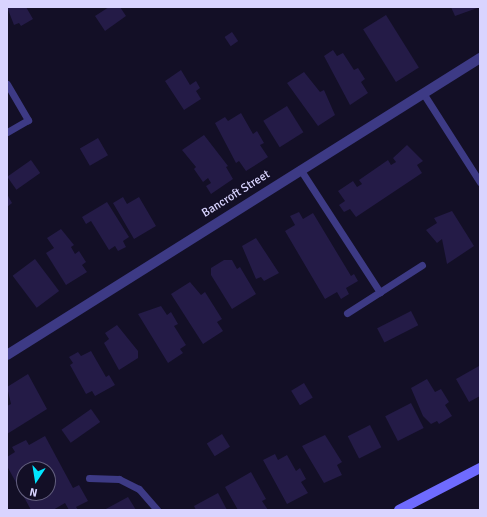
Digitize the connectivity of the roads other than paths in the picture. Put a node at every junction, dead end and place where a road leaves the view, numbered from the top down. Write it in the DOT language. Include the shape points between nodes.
graph roads {
  1 [pos="480,58"];
  2 [pos="7,84"];
  3 [pos="423,93"];
  4 [pos="7,132"];
  5 [pos="300,169"];
  6 [pos="480,182"];
  7 [pos="422,265"];
  8 [pos="380,292"];
  9 [pos="347,313"];
  10 [pos="7,355"];
  11 [pos="480,468"];
  12 [pos="89,478"];
  13 [pos="157,510"];
  14 [pos="399,510"];
  1 -- 3 [label="street, Bancroft Street"];
  2 -- 4 [label="lane" via="28,120"];
  3 -- 5 [label="street, Bancroft Street"];
  3 -- 6 [label="lane"];
  5 -- 8 [label="lane"];
  5 -- 10 [label="street, Bancroft Street"];
  7 -- 8 [label="lane"];
  8 -- 9 [label="lane"];
  11 -- 14 [label="street"];
  12 -- 13 [label="lane" via="119,479 139,489"];
}
